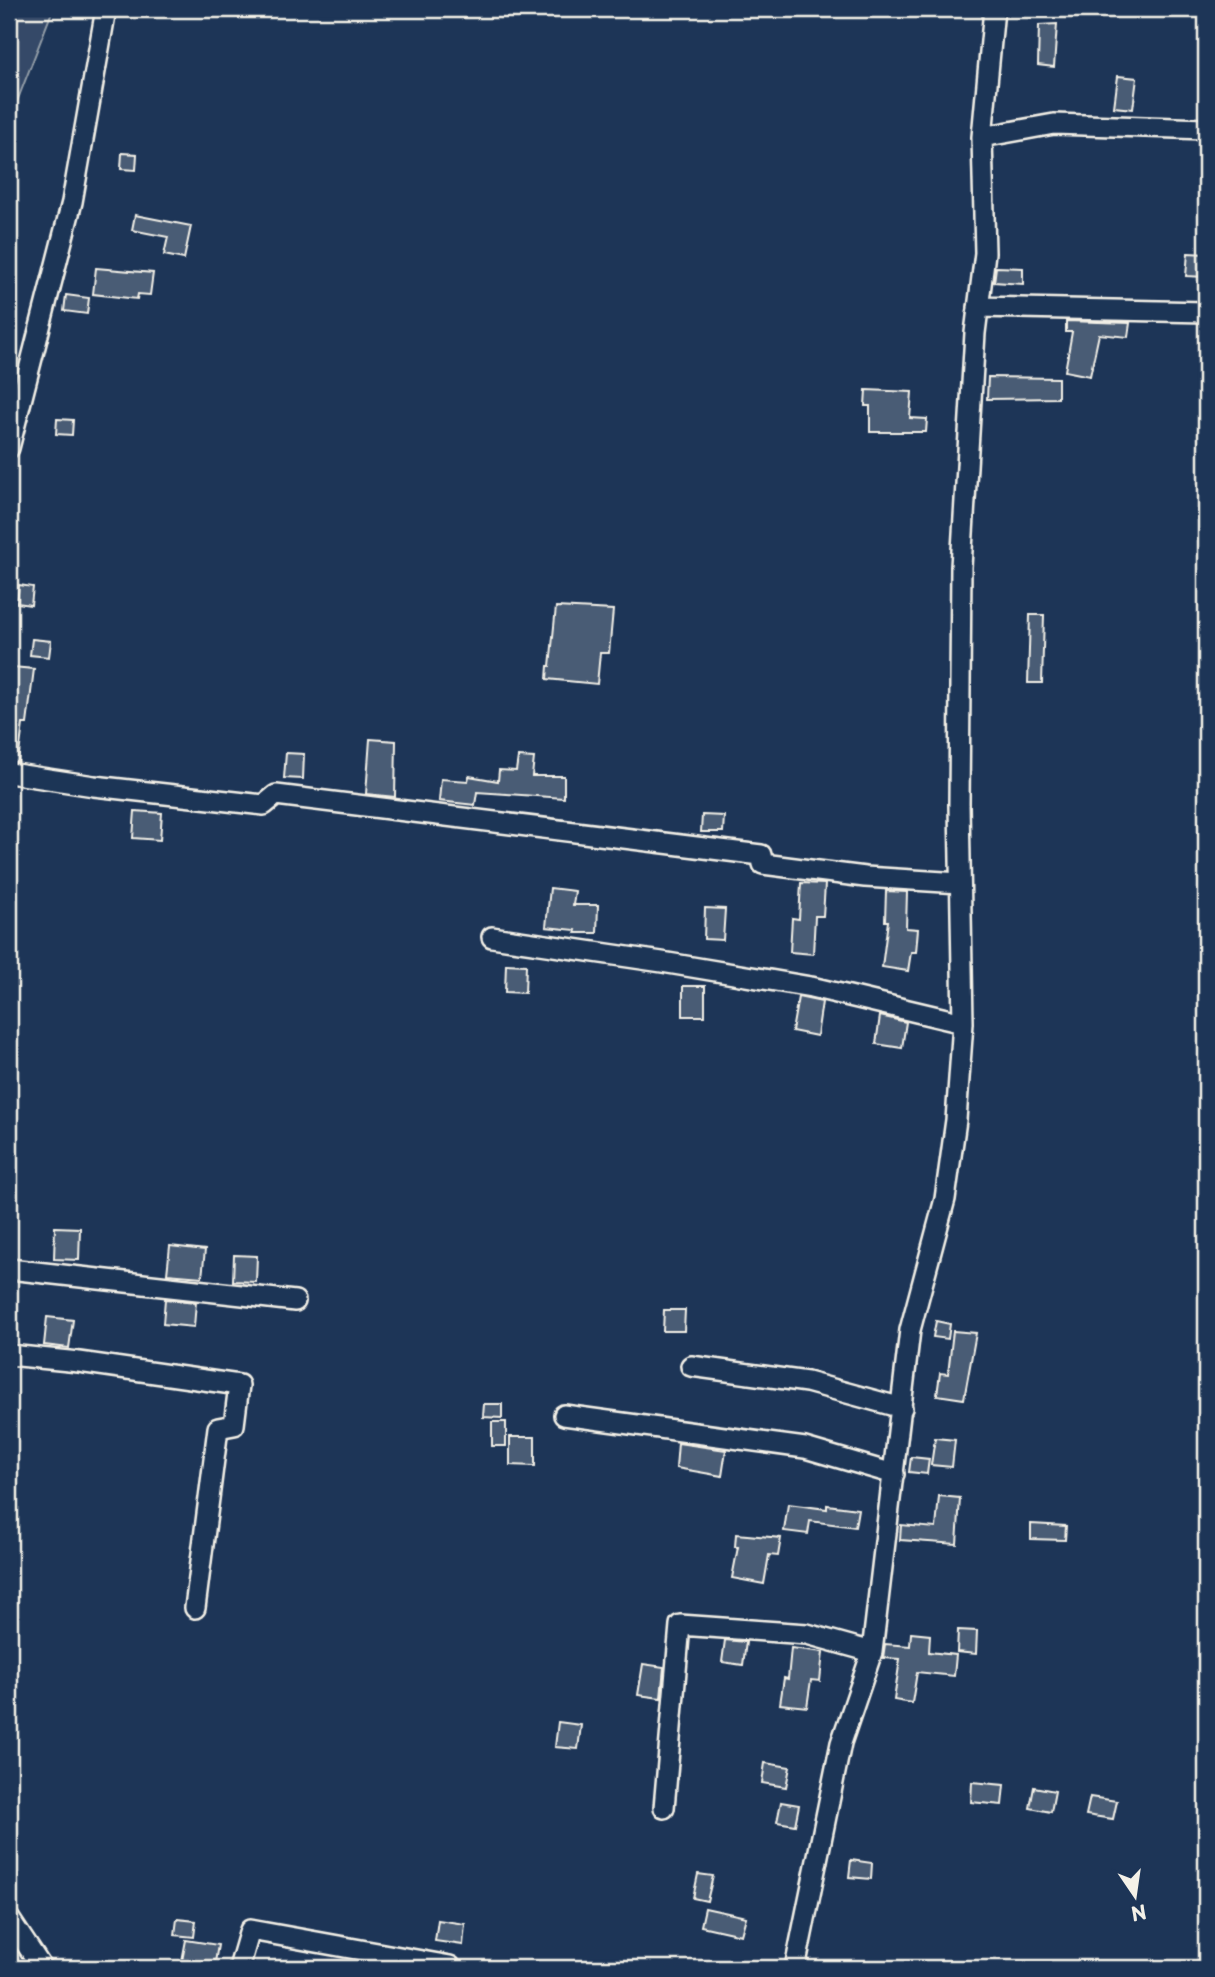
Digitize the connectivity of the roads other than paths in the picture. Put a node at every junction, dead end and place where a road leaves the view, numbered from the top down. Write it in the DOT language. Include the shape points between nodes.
graph roads {
  1 [pos="106,9"];
  2 [pos="994,9"];
  3 [pos="1206,129"];
  4 [pos="982,137"];
  5 [pos="978,307"];
  6 [pos="1206,312"];
  7 [pos="9,448"];
  8 [pos="9,774"];
  9 [pos="960,883"];
  10 [pos="492,937"];
  11 [pos="962,1023"];
  12 [pos="9,1269"];
  13 [pos="295,1301"];
  14 [pos="9,1355"];
  15 [pos="691,1366"];
  16 [pos="902,1408"];
  17 [pos="565,1415"];
  18 [pos="894,1474"];
  19 [pos="195,1608"];
  20 [pos="872,1652"];
  21 [pos="664,1808"];
  22 [pos="9,1919"];
  23 [pos="450,1966"];
  24 [pos="42,1968"];
  25 [pos="239,1968"];
  26 [pos="795,1968"];
  1 -- 7 [label="street" via="72,202"];
  2 -- 4 [label="street"];
  3 -- 4 [label="street" via="1054,124"];
  4 -- 5 [label="street" via="985,253"];
  5 -- 6 [label="street"];
  5 -- 9 [label="street" via="961,567"];
  8 -- 9 [label="street" via="264,805 276,795 761,855 763,864"];
  9 -- 11 [label="street"];
  10 -- 11 [label="street" via="811,987"];
  11 -- 16 [label="street" via="945,1199 910,1330"];
  12 -- 13 [label="street"];
  14 -- 19 [label="street" via="239,1385 234,1425 218,1428"];
  15 -- 16 [label="street" via="807,1382"];
  16 -- 18 [label="street"];
  17 -- 18 [label="street" via="805,1448"];
  18 -- 20 [label="street"];
  20 -- 21 [label="street" via="807,1634 680,1625"];
  20 -- 26 [label="street" via="841,1743"];
  22 -- 24 [label="street"];
  23 -- 25 [label="street" via="250,1930"];
}
